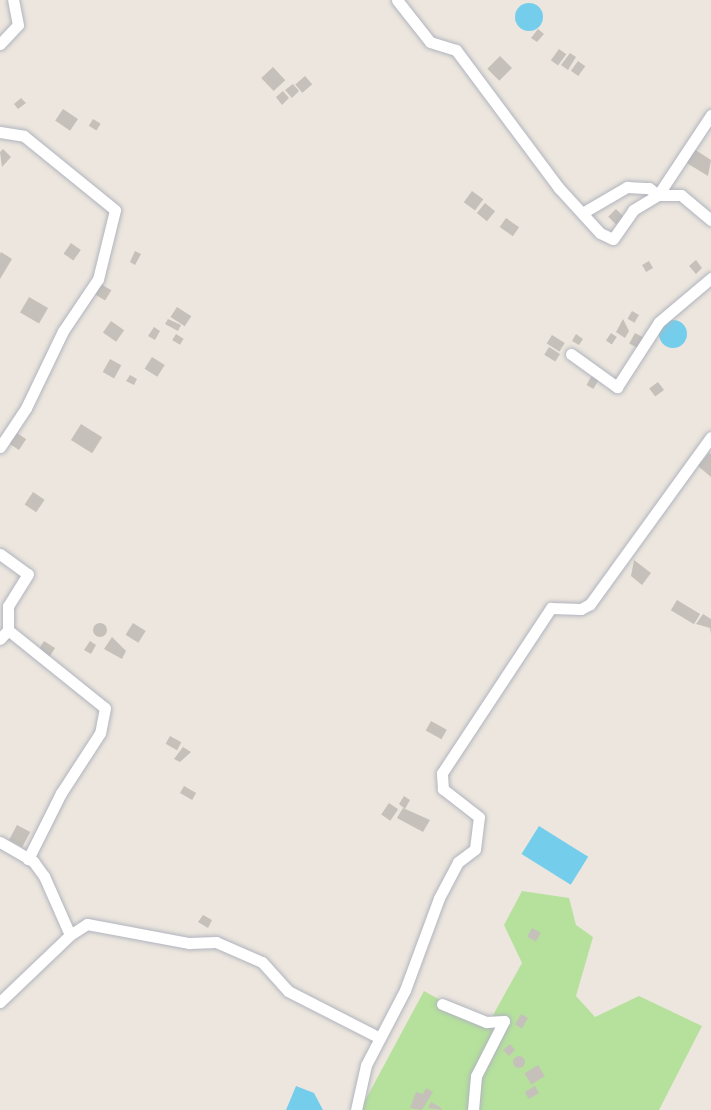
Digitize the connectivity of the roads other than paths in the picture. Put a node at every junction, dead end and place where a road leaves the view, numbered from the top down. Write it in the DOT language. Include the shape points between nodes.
graph roads {
  1 [pos="13,0"];
  2 [pos="397,0"];
  3 [pos="0,44"];
  4 [pos="711,115"];
  5 [pos="0,132"];
  6 [pos="658,195"];
  7 [pos="584,212"];
  8 [pos="711,220"];
  9 [pos="711,278"];
  10 [pos="571,354"];
  11 [pos="711,437"];
  12 [pos="0,447"];
  13 [pos="0,554"];
  14 [pos="4,634"];
  15 [pos="0,842"];
  16 [pos="28,859"];
  17 [pos="70,935"];
  18 [pos="0,1002"];
  19 [pos="442,1004"];
  20 [pos="380,1038"];
  21 [pos="356,1110"];
  22 [pos="473,1110"];
  1 -- 3 [label="street" via="18,25"];
  2 -- 7 [label="street" via="430,42 456,50 558,187"];
  4 -- 6 [label="street"];
  5 -- 12 [label="street" via="24,136 115,210 98,279 63,331 26,408"];
  6 -- 7 [label="street" via="649,188 627,187"];
  6 -- 7 [label="street" via="633,210 613,239"];
  6 -- 8 [label="street" via="681,195"];
  9 -- 10 [label="street" via="659,322 617,387"];
  11 -- 20 [label="street" via="590,604 581,609 551,608 442,773 443,789 479,817 475,849 458,862 445,886 416,950 405,990"];
  13 -- 14 [label="street" via="28,574 8,606"];
  14 -- 16 [label="street" via="105,708 100,733 61,793"];
  15 -- 16 [label="street"];
  16 -- 17 [label="street" via="44,876"];
  17 -- 18 [label="street"];
  17 -- 20 [label="street" via="87,924 189,943 216,942 262,962 288,991"];
  19 -- 22 [label="street" via="486,1022 504,1021 476,1076"];
  20 -- 21 [label="street" via="366,1065"];
}
